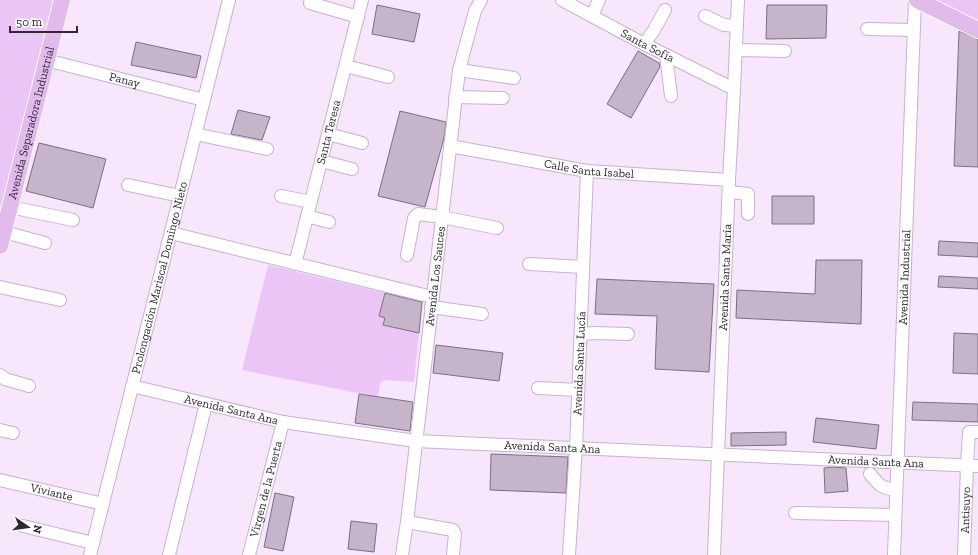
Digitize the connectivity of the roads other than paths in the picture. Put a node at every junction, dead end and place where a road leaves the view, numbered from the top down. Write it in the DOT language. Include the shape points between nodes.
graph roads {
  1 [pos="62,0"];
  2 [pos="229,0"];
  3 [pos="362,0"];
  4 [pos="481,0"];
  5 [pos="562,0"];
  6 [pos="599,0"];
  7 [pos="738,0"];
  8 [pos="916,0"];
  9 [pos="310,3"];
  10 [pos="665,10"];
  11 [pos="592,16"];
  12 [pos="705,16"];
  13 [pos="358,17"];
  14 [pos="737,26"];
  15 [pos="867,29"];
  16 [pos="913,30"];
  17 [pos="978,30"];
  18 [pos="644,44"];
  19 [pos="736,50"];
  20 [pos="785,51"];
  21 [pos="666,55"];
  22 [pos="46,60"];
  23 [pos="346,66"];
  24 [pos="459,70"];
  25 [pos="388,77"];
  26 [pos="514,78"];
  27 [pos="734,89"];
  28 [pos="671,96"];
  29 [pos="455,97"];
  30 [pos="503,98"];
  31 [pos="204,100"];
  32 [pos="195,134"];
  33 [pos="328,134"];
  34 [pos="362,143"];
  35 [pos="450,146"];
  36 [pos="267,149"];
  37 [pos="321,160"];
  38 [pos="352,169"];
  39 [pos="587,171"];
  40 [pos="128,185"];
  41 [pos="729,186"];
  42 [pos="180,196"];
  43 [pos="281,196"];
  44 [pos="311,202"];
  45 [pos="10,207"];
  46 [pos="748,214"];
  47 [pos="307,216"];
  48 [pos="442,217"];
  49 [pos="73,220"];
  50 [pos="329,222"];
  51 [pos="497,228"];
  52 [pos="171,233"];
  53 [pos="2,239"];
  54 [pos="45,243"];
  55 [pos="407,255"];
  56 [pos="295,264"];
  57 [pos="529,264"];
  58 [pos="583,267"];
  59 [pos="0,287"];
  60 [pos="60,300"];
  61 [pos="432,302"];
  62 [pos="482,314"];
  63 [pos="581,334"];
  64 [pos="628,334"];
  65 [pos="0,375"];
  66 [pos="29,386"];
  67 [pos="132,386"];
  68 [pos="538,388"];
  69 [pos="578,390"];
  70 [pos="206,404"];
  71 [pos="283,422"];
  72 [pos="0,430"];
  73 [pos="978,432"];
  74 [pos="13,433"];
  75 [pos="416,441"];
  76 [pos="576,448"];
  77 [pos="718,454"];
  78 [pos="897,462"];
  79 [pos="972,466"];
  80 [pos="870,474"];
  81 [pos="0,480"];
  82 [pos="896,490"];
  83 [pos="103,504"];
  84 [pos="795,513"];
  85 [pos="895,515"];
  86 [pos="407,522"];
  87 [pos="23,526"];
  88 [pos="92,549"];
  89 [pos="253,554"];
  90 [pos="170,555"];
  91 [pos="402,555"];
  92 [pos="453,555"];
  93 [pos="570,555"];
  94 [pos="714,555"];
  95 [pos="894,555"];
  96 [pos="964,555"];
  1 -- 22 [label="main road, Avenida Separadora Industrial"];
  2 -- 31 [label="street, Prolongación Mariscal Domingo Nieto"];
  3 -- 13 [label="street, Santa Teresa"];
  4 -- 24 [label="street, Avenida Los Sauces" via="475,11"];
  5 -- 11 [label="street, Santa Sofía"];
  6 -- 11 [label="street"];
  7 -- 14 [label="street, Avenida Santa María"];
  8 -- 16 [label="street, Avenida Industrial"];
  8 -- 17 [label="main road"];
  9 -- 13 [label="street"];
  10 -- 18 [label="street"];
  11 -- 18 [label="street, Santa Sofía"];
  12 -- 14 [label="street" via="724,25"];
  13 -- 23 [label="street, Santa Teresa"];
  14 -- 19 [label="street, Avenida Santa María"];
  15 -- 16 [label="street"];
  16 -- 78 [label="street, Avenida Industrial"];
  18 -- 21 [label="street, Santa Sofía"];
  19 -- 20 [label="street"];
  19 -- 27 [label="street, Avenida Santa María"];
  21 -- 27 [label="street, Santa Sofía"];
  21 -- 28 [label="street"];
  22 -- 31 [label="street, Panay"];
  22 -- 45 [label="main road, Avenida Separadora Industrial"];
  23 -- 25 [label="street"];
  23 -- 33 [label="street, Santa Teresa"];
  24 -- 26 [label="street"];
  24 -- 29 [label="street, Avenida Los Sauces"];
  27 -- 41 [label="street, Avenida Santa María"];
  29 -- 30 [label="street"];
  29 -- 35 [label="street, Avenida Los Sauces"];
  31 -- 32 [label="street, Prolongación Mariscal Domingo Nieto"];
  32 -- 36 [label="street"];
  32 -- 42 [label="street, Prolongación Mariscal Domingo Nieto"];
  33 -- 34 [label="street"];
  33 -- 37 [label="street, Santa Teresa"];
  35 -- 39 [label="street, Calle Santa Isabel"];
  35 -- 48 [label="street, Avenida Los Sauces"];
  37 -- 38 [label="street"];
  37 -- 44 [label="street, Santa Teresa"];
  39 -- 41 [label="street, Calle Santa Isabel"];
  39 -- 58 [label="street, Avenida Santa Lucía"];
  40 -- 42 [label="street"];
  41 -- 46 [label="street, Calle Santa Isabel" via="748,194"];
  41 -- 77 [label="street, Avenida Santa María"];
  42 -- 52 [label="street, Prolongación Mariscal Domingo Nieto"];
  43 -- 44 [label="street"];
  44 -- 47 [label="street, Santa Teresa"];
  45 -- 49 [label="street"];
  45 -- 53 [label="main road, Avenida Separadora Industrial"];
  47 -- 50 [label="street"];
  47 -- 56 [label="street, Santa Teresa"];
  48 -- 51 [label="street"];
  48 -- 55 [label="street" via="418,214 414,218"];
  48 -- 61 [label="street, Avenida Los Sauces"];
  52 -- 56 [label="street"];
  52 -- 67 [label="street, Prolongación Mariscal Domingo Nieto"];
  53 -- 54 [label="street"];
  56 -- 61 [label="street"];
  57 -- 58 [label="street"];
  58 -- 63 [label="street, Avenida Santa Lucía"];
  59 -- 60 [label="street"];
  61 -- 62 [label="street"];
  61 -- 75 [label="street, Avenida Los Sauces"];
  63 -- 64 [label="street"];
  63 -- 69 [label="street, Avenida Santa Lucía"];
  65 -- 66 [label="street"];
  67 -- 70 [label="street, Avenida Santa Ana"];
  67 -- 83 [label="street, Prolongación Mariscal Domingo Nieto"];
  68 -- 69 [label="street"];
  69 -- 76 [label="street, Avenida Santa Lucía"];
  70 -- 71 [label="street, Avenida Santa Ana"];
  70 -- 90 [label="street"];
  71 -- 75 [label="street, Avenida Santa Ana"];
  71 -- 89 [label="street, Virgen de la Puerta"];
  72 -- 74 [label="street"];
  73 -- 79 [label="street, Antisuyo" via="970,432"];
  75 -- 76 [label="street, Avenida Santa Ana"];
  75 -- 86 [label="street, Avenida Los Sauces"];
  76 -- 77 [label="street, Avenida Santa Ana"];
  76 -- 93 [label="street, Avenida Santa Lucía"];
  77 -- 78 [label="street, Avenida Santa Ana"];
  77 -- 94 [label="street, Avenida Santa María"];
  78 -- 79 [label="street, Avenida Santa Ana"];
  78 -- 82 [label="street, Avenida Industrial"];
  79 -- 96 [label="street, Antisuyo"];
  80 -- 82 [label="street" via="880,486"];
  81 -- 83 [label="street, Viviante"];
  82 -- 85 [label="street, Avenida Industrial"];
  83 -- 88 [label="street, Prolongación Mariscal Domingo Nieto"];
  84 -- 85 [label="street"];
  85 -- 95 [label="street, Avenida Industrial"];
  86 -- 91 [label="street, Avenida Los Sauces"];
  86 -- 92 [label="street" via="452,530 455,534"];
  87 -- 88 [label="street"];
}
